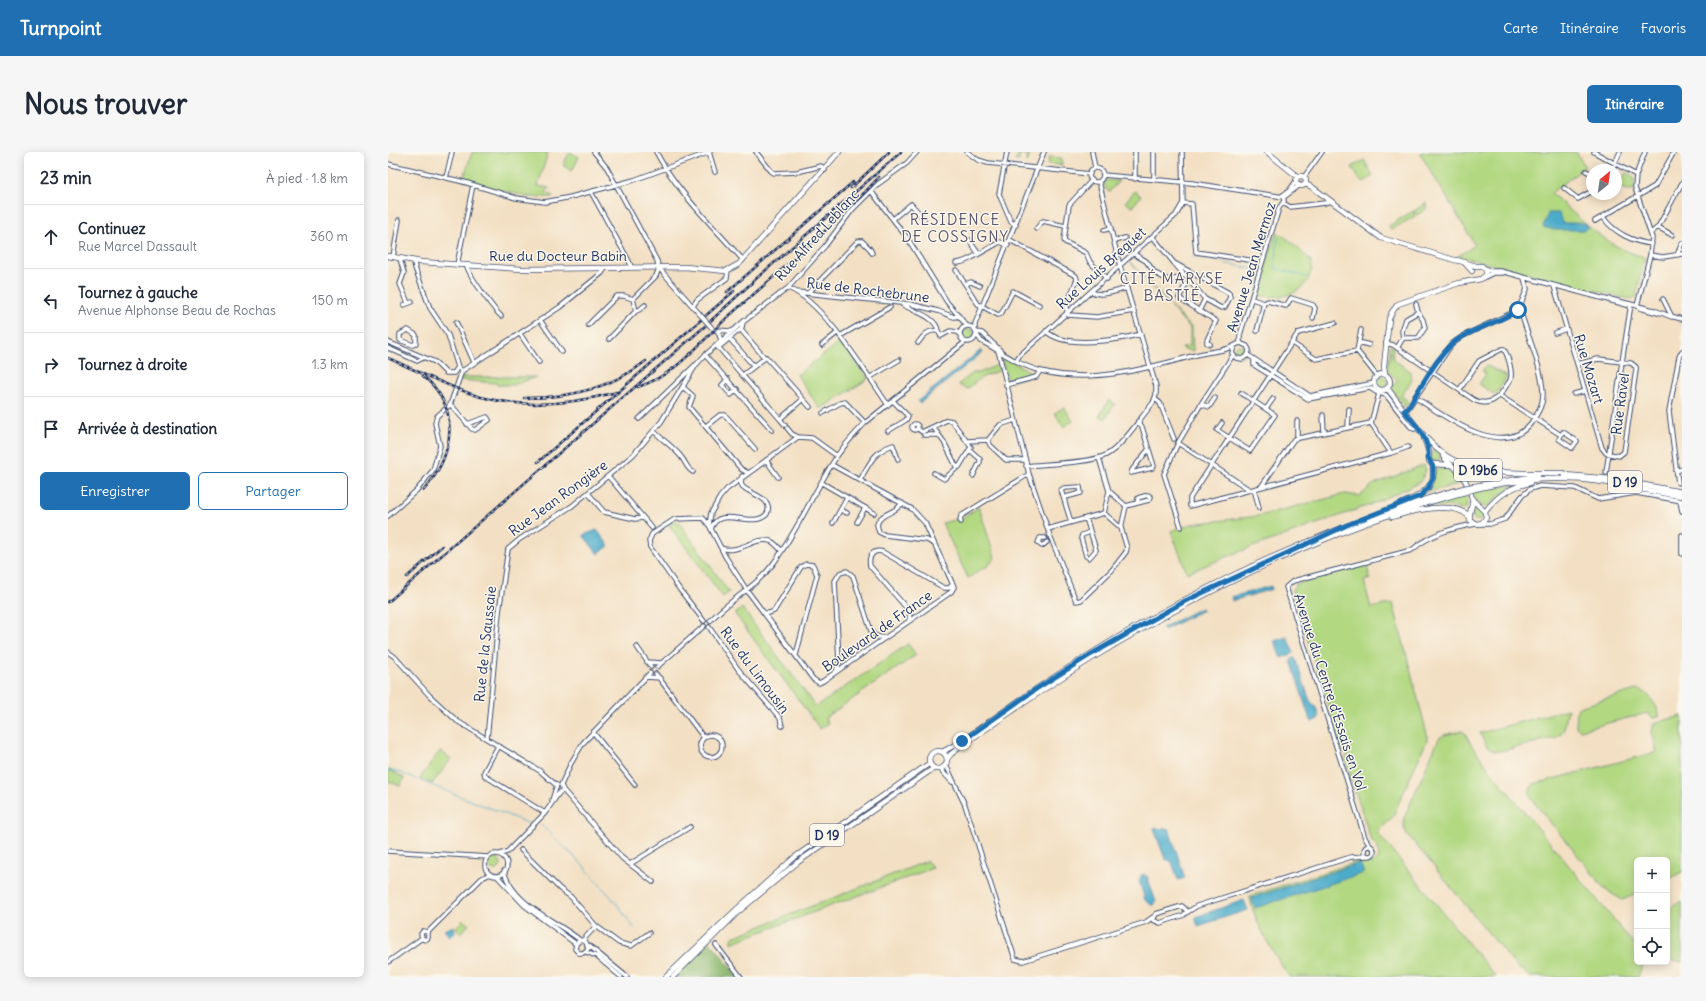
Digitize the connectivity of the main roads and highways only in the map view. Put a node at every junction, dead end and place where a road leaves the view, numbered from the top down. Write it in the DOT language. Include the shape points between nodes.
graph roads {
  1 [pos="839,152"];
  2 [pos="1267,152"];
  3 [pos="1301,181"];
  4 [pos="1343,210"];
  5 [pos="390,256"];
  6 [pos="1457,260"];
  7 [pos="1476,266"];
  8 [pos="1472,272"];
  9 [pos="1476,279"];
  10 [pos="1459,283"];
  11 [pos="1381,375"];
  12 [pos="1387,388"];
  13 [pos="1418,429"];
  14 [pos="1436,448"];
  15 [pos="1429,452"];
  16 [pos="1443,455"];
  17 [pos="1432,463"];
  18 [pos="1439,463"];
  19 [pos="1452,466"];
  20 [pos="1568,475"];
  21 [pos="1552,479"];
  22 [pos="1474,487"];
  23 [pos="1465,490"];
  24 [pos="1682,492"];
  25 [pos="1472,499"];
  26 [pos="1681,500"];
  27 [pos="1479,507"];
  28 [pos="1472,509"];
  29 [pos="1485,512"];
  30 [pos="1470,518"];
  31 [pos="1375,520"];
  32 [pos="1301,546"];
  33 [pos="942,752"];
  34 [pos="947,759"];
  35 [pos="930,763"];
  36 [pos="934,768"];
  37 [pos="666,977"];
  38 [pos="673,977"];
  1 -- 5 [label="main road, Rue du Docteur Babin" via="743,260 728,270 690,267 522,269 414,262"];
  2 -- 3 [label="main road"];
  3 -- 4 [label="main road"];
  3 -- 4 [label="main road" via="1320,190"];
  4 -- 6 [label="main road" via="1384,240"];
  6 -- 7 [label="main road"];
  6 -- 8 [label="main road" via="1468,265"];
  7 -- 8 [label="main road"];
  7 -- 9 [label="main road" via="1485,268 1485,277"];
  8 -- 9 [label="main road"];
  8 -- 10 [label="main road"];
  9 -- 10 [label="main road"];
  10 -- 11 [label="main road" via="1398,304 1389,319"];
  11 -- 12 [label="main road" via="1390,381"];
  11 -- 12 [label="main road" via="1374,383 1379,392"];
  12 -- 13 [label="main road"];
  13 -- 14 [label="main road"];
  13 -- 15 [label="main road" via="1426,441"];
  14 -- 15 [label="main road"];
  14 -- 16 [label="main road"];
  15 -- 17 [label="main road" via="1428,457"];
  16 -- 18 [label="main road"];
  16 -- 19 [label="main road"];
  16 -- 20 [label="main road, D 19b6" via="1480,471"];
  17 -- 18 [label="main road"];
  17 -- 32 [label="main road" via="1434,471 1431,483 1420,496"];
  18 -- 19 [label="main road"];
  19 -- 25 [label="main road" via="1465,479"];
  20 -- 22 [label="main road, D 19" via="1517,478"];
  20 -- 24 [label="main road, D 19" via="1612,479"];
  21 -- 22 [label="main road, D 19"];
  21 -- 26 [label="main road, D 19" via="1602,482"];
  21 -- 29 [label="main road" via="1524,484 1509,490"];
  22 -- 23 [label="main road, D 19, bridge"];
  23 -- 31 [label="main road, D 19"];
  23 -- 32 [label="main road, D 19" via="1391,510"];
  25 -- 27 [label="main road"];
  25 -- 28 [label="main road"];
  27 -- 28 [label="main road"];
  27 -- 29 [label="main road"];
  28 -- 30 [label="main road"];
  29 -- 30 [label="main road" via="1486,518 1477,524"];
  30 -- 31 [label="main road" via="1462,510 1429,508"];
  31 -- 34 [label="main road, D 19" via="1227,584 1158,620 1059,679 968,741"];
  32 -- 33 [label="main road, D 19" via="1216,585 1124,634"];
  33 -- 34 [label="main road"];
  33 -- 35 [label="main road" via="932,753"];
  34 -- 36 [label="main road" via="946,765 940,769"];
  35 -- 36 [label="main road"];
  35 -- 37 [label="main road, D 19" via="795,857"];
  36 -- 38 [label="main road, D 19" via="798,862 738,912"];
}
